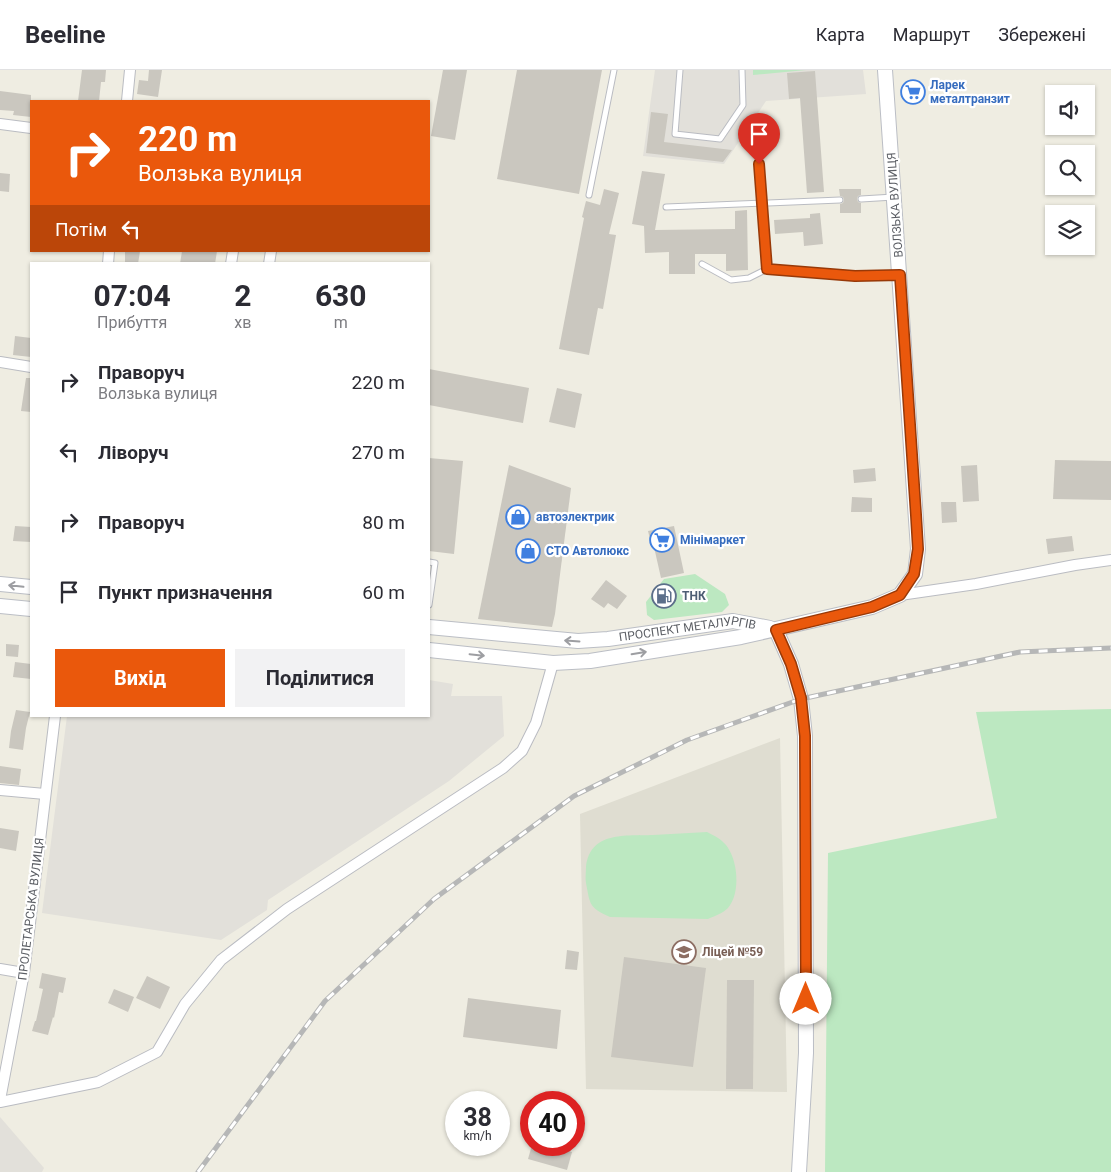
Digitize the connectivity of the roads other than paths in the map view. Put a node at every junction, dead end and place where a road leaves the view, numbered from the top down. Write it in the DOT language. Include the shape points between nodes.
graph roads {
  1 [pos="130,70"];
  2 [pos="614,70"];
  3 [pos="680,70"];
  4 [pos="742,70"];
  5 [pos="885,70"];
  6 [pos="127,100"];
  7 [pos="0,124"];
  8 [pos="30,128"];
  9 [pos="758,145"];
  10 [pos="589,195"];
  11 [pos="894,197"];
  12 [pos="861,199"];
  13 [pos="840,200"];
  14 [pos="762,203"];
  15 [pos="666,207"];
  16 [pos="702,264"];
  17 [pos="767,269"];
  18 [pos="900,275"];
  19 [pos="0,362"];
  20 [pos="30,367"];
  21 [pos="1111,560"];
  22 [pos="430,562"];
  23 [pos="0,584"];
  24 [pos="30,587"];
  25 [pos="900,595"];
  26 [pos="430,598"];
  27 [pos="0,606"];
  28 [pos="30,609"];
  29 [pos="430,628"];
  30 [pos="776,630"];
  31 [pos="430,650"];
  32 [pos="553,663"];
  33 [pos="55,717"];
  34 [pos="0,790"];
  35 [pos="46,794"];
  36 [pos="0,969"];
  37 [pos="24,973"];
  38 [pos="0,1101"];
  39 [pos="799,1172"];
  1 -- 6 [label="street"];
  2 -- 10 [label="lane"];
  3 -- 4 [label="lane" via="675,134 720,138 743,105"];
  5 -- 11 [label="street, ВОЛЗЬКА ВУЛИЦЯ"];
  7 -- 8 [label="street"];
  9 -- 14 [label="lane"];
  11 -- 12 [label="lane"];
  11 -- 18 [label="street, ВОЛЗЬКА ВУЛИЦЯ"];
  13 -- 14 [label="lane"];
  14 -- 15 [label="lane"];
  14 -- 17 [label="lane"];
  16 -- 17 [label="lane" via="731,280 749,278"];
  17 -- 18 [label="lane" via="855,276"];
  18 -- 25 [label="street, ВОЛЗЬКА ВУЛИЦЯ" via="918,549 914,574"];
  19 -- 20 [label="street"];
  21 -- 25 [label="street"];
  22 -- 26 [label="lane" via="435,563"];
  24 -- 23 [label="street, one-way"];
  25 -- 30 [label="street" via="872,607"];
  27 -- 28 [label="street"];
  30 -- 29 [label="street, ПРОСПЕКТ МЕТАЛУРГІВ, one-way" via="733,621 578,641"];
  32 -- 30 [label="street, ПРОСПЕКТ МЕТАЛУРГІВ, one-way" via="590,661"];
  30 -- 39 [label="street" via="801,698 805,736 806,1053"];
  31 -- 32 [label="street, ПРОСПЕКТ МЕТАЛУРГІВ, one-way"];
  32 -- 38 [label="street" via="536,723 522,751 503,768 287,909 221,960 185,1004 157,1052 98,1082"];
  33 -- 35 [label="street, ПРОЛЕТАРСЬКА ВУЛИЦЯ"];
  34 -- 35 [label="street"];
  35 -- 37 [label="street, ПРОЛЕТАРСЬКА ВУЛИЦЯ"];
  36 -- 37 [label="street"];
  37 -- 38 [label="street, ПРОЛЕТАРСЬКА ВУЛИЦЯ"];
}
